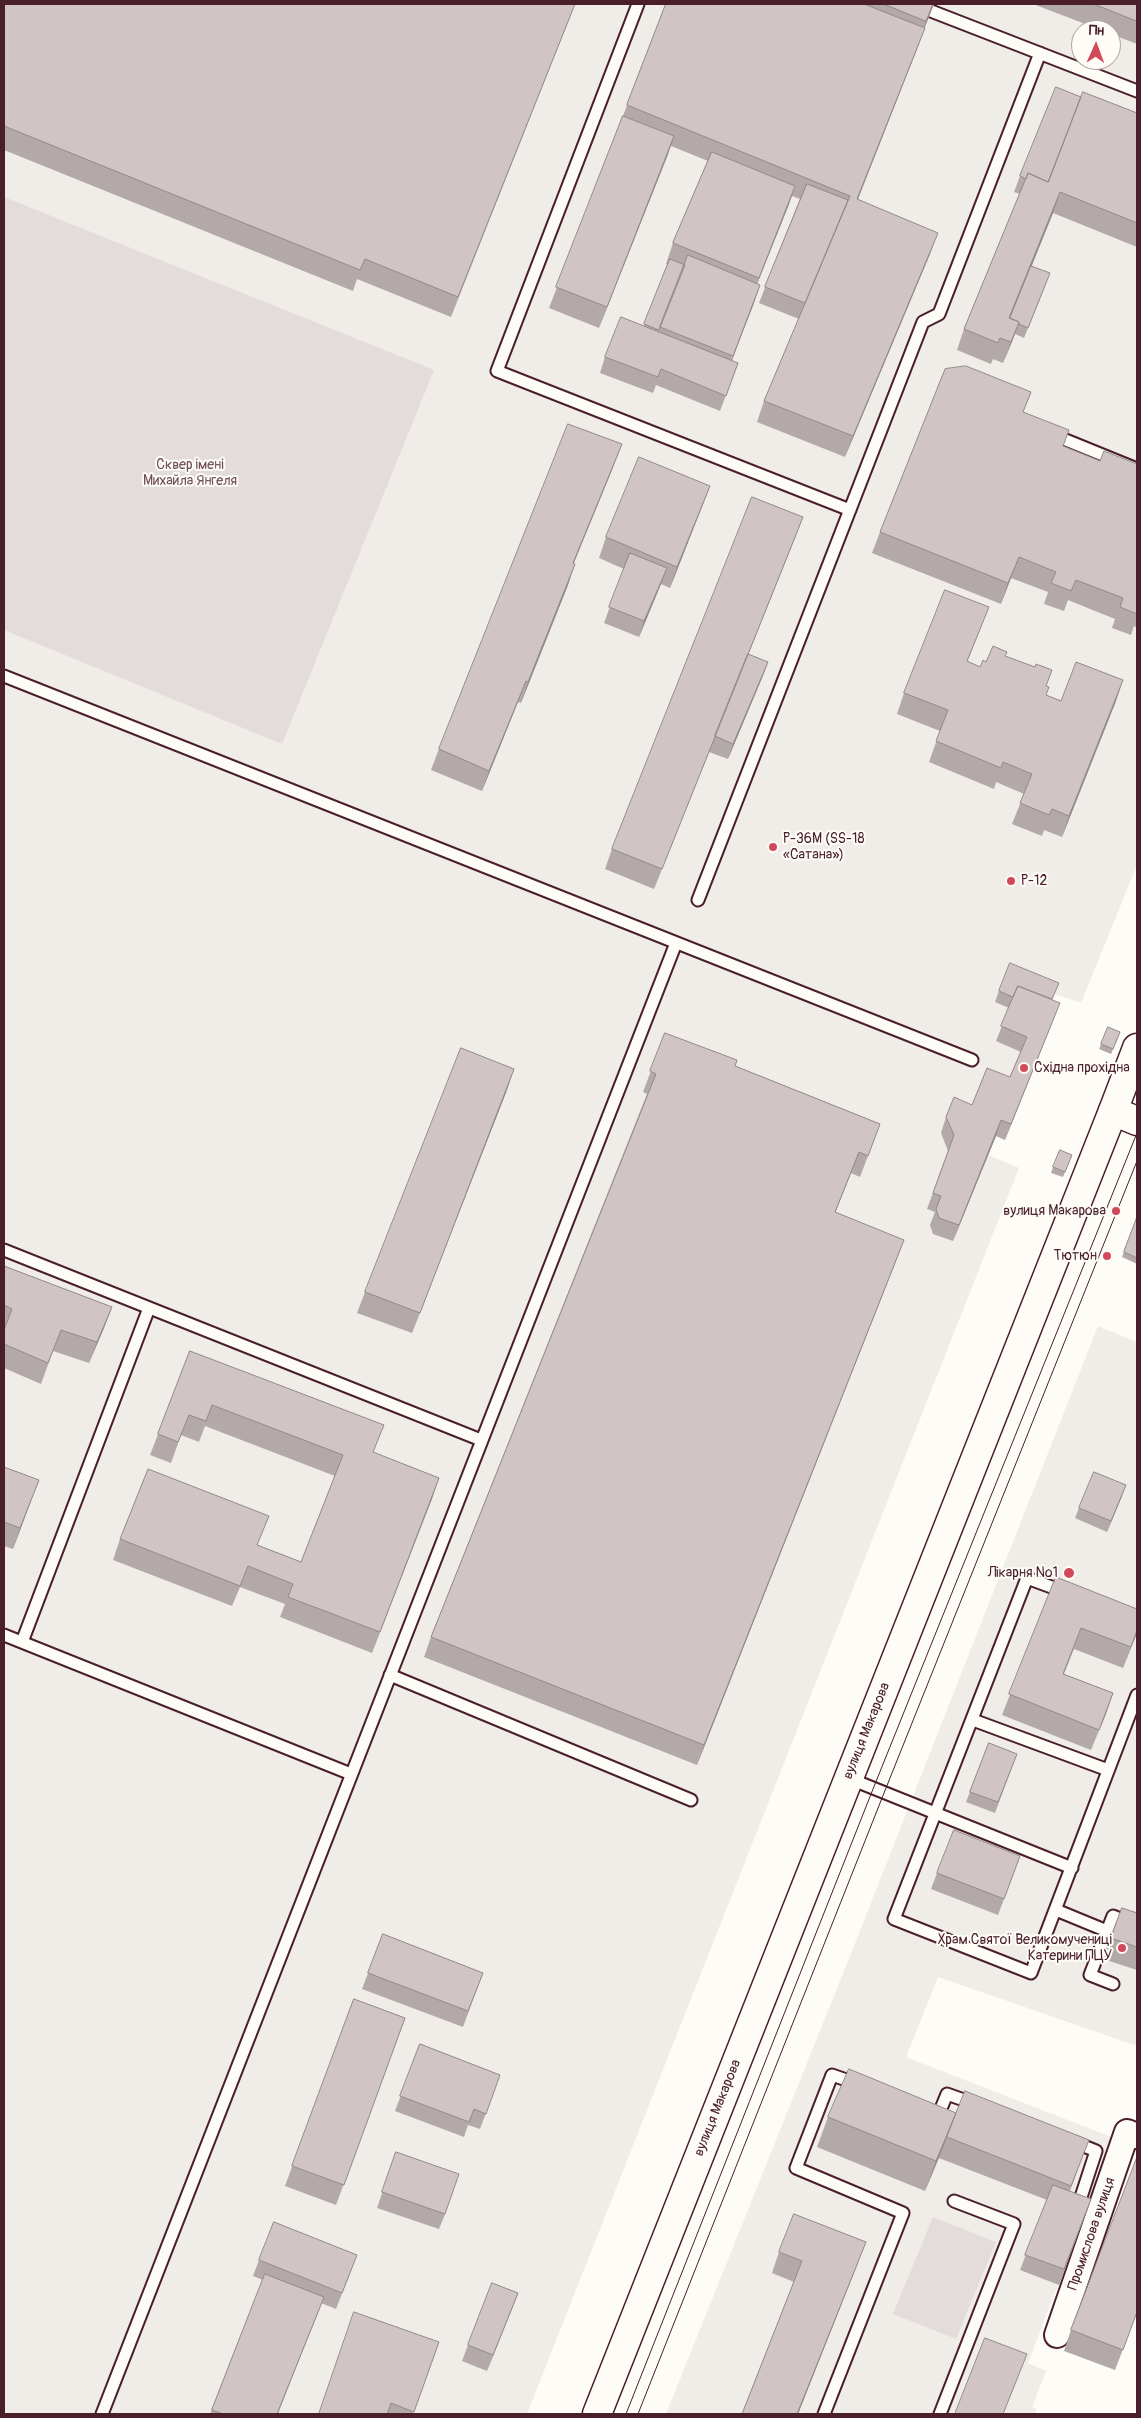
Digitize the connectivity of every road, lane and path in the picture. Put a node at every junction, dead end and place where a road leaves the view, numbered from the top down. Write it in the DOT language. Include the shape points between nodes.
graph roads {
  1 [pos="638,4"];
  2 [pos="931,11"];
  3 [pos="1040,53"];
  4 [pos="1137,92"];
  5 [pos="1036,427"];
  6 [pos="1137,469"];
  7 [pos="850,510"];
  8 [pos="4,676"];
  9 [pos="698,900"];
  10 [pos="676,943"];
  11 [pos="1137,1048"];
  12 [pos="972,1060"];
  13 [pos="1112,1111"];
  14 [pos="1137,1121"];
  15 [pos="4,1250"];
  16 [pos="149,1308"];
  17 [pos="482,1440"];
  18 [pos="1073,1595"];
  19 [pos="4,1635"];
  20 [pos="22,1642"];
  21 [pos="390,1675"];
  22 [pos="1137,1695"];
  23 [pos="973,1720"];
  24 [pos="1108,1770"];
  25 [pos="352,1774"];
  26 [pos="848,1778"];
  27 [pos="691,1800"];
  28 [pos="935,1813"];
  29 [pos="1072,1868"];
  30 [pos="1056,1910"];
  31 [pos="1137,1926"];
  32 [pos="1107,1932"];
  33 [pos="1113,1984"];
  34 [pos="868,2088"];
  35 [pos="985,2108"];
  36 [pos="921,2109"];
  37 [pos="1132,2134"];
  38 [pos="1059,2137"];
  39 [pos="1081,2197"];
  40 [pos="954,2201"];
  41 [pos="1057,2335"];
  42 [pos="102,2414"];
  43 [pos="597,2414"];
  44 [pos="824,2414"];
  45 [pos="940,2414"];
  1 -- 7 [label="lane" via="497,371"];
  2 -- 3 [label="lane"];
  3 -- 4 [label="lane"];
  3 -- 7 [label="lane" via="939,314 923,322"];
  5 -- 6 [label="lane"];
  7 -- 9 [label="lane"];
  8 -- 10 [label="lane"];
  10 -- 12 [label="lane"];
  10 -- 17 [label="lane"];
  11 -- 13 [label="main road, вулиця Макарова"];
  13 -- 14 [label="main road"];
  13 -- 26 [label="main road, вулиця Макарова"];
  15 -- 16 [label="lane"];
  16 -- 17 [label="lane"];
  16 -- 20 [label="lane"];
  17 -- 21 [label="lane"];
  18 -- 23 [label="lane" via="1027,1578"];
  19 -- 20 [label="lane"];
  20 -- 25 [label="lane"];
  21 -- 25 [label="lane"];
  21 -- 27 [label="lane"];
  22 -- 24 [label="lane"];
  23 -- 24 [label="lane"];
  23 -- 28 [label="lane"];
  24 -- 29 [label="lane"];
  25 -- 42 [label="lane"];
  26 -- 28 [label="lane"];
  26 -- 43 [label="main road, вулиця Макарова"];
  28 -- 29 [label="lane"];
  28 -- 30 [label="lane" via="894,1919 1031,1973"];
  29 -- 30 [label="lane"];
  30 -- 32 [label="lane"];
  31 -- 32 [label="lane" via="1114,1916"];
  32 -- 33 [label="lane" via="1090,1975"];
  34 -- 44 [label="lane" via="832,2074 796,2168 903,2213"];
  35 -- 36 [label="lane" via="947,2094 938,2116"];
  37 -- 41 [label="street, Промислова вулиця"];
  38 -- 39 [label="lane" via="1096,2151"];
  40 -- 45 [label="lane" via="1014,2224"];
}
